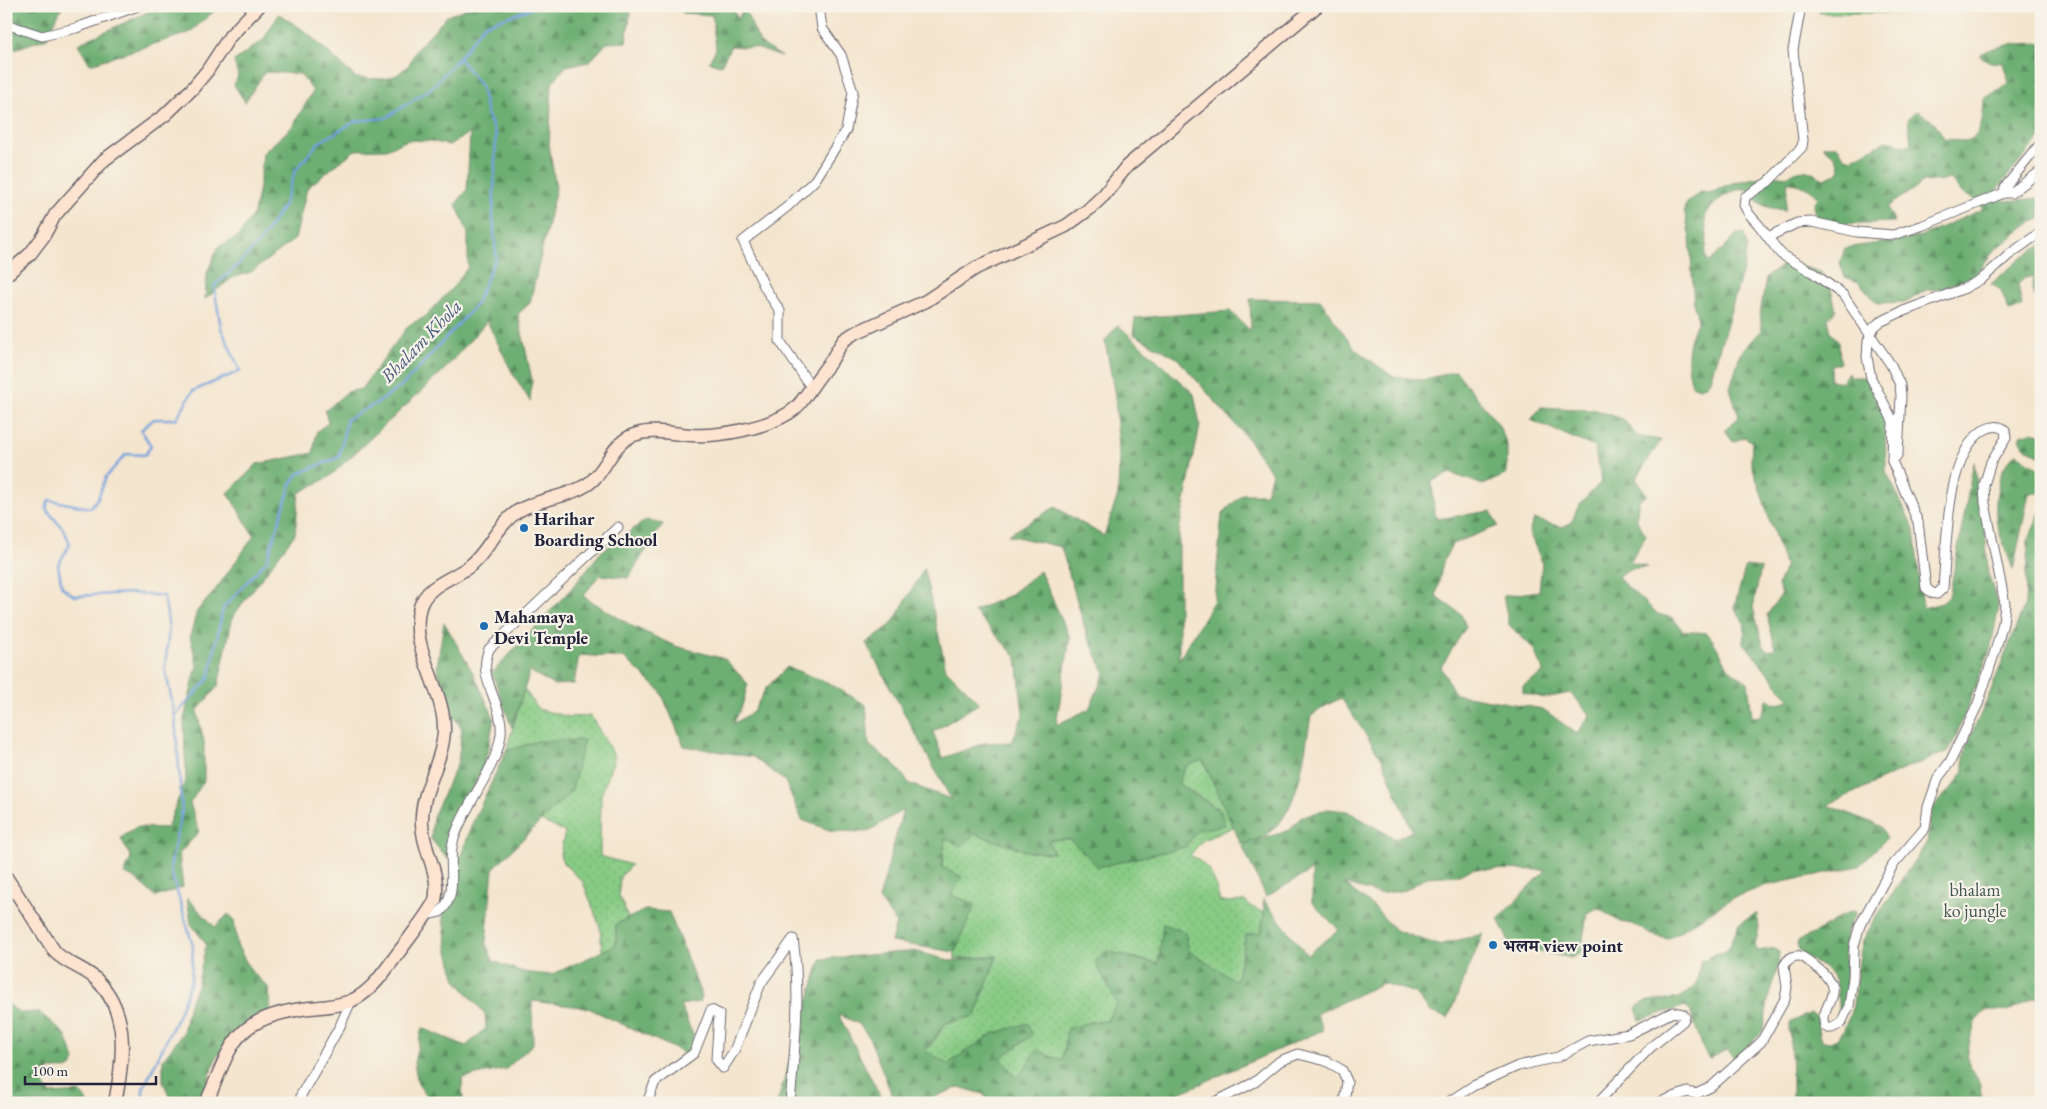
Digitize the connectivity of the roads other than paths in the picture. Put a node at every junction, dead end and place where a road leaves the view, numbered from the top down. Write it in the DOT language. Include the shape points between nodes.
graph roads {
  1 [pos="138,6"];
  2 [pos="259,6"];
  3 [pos="819,6"];
  4 [pos="1317,6"];
  5 [pos="1801,6"];
  6 [pos="6,24"];
  7 [pos="2041,143"];
  8 [pos="2041,171"];
  9 [pos="2004,193"];
  10 [pos="2041,232"];
  11 [pos="1768,237"];
  12 [pos="6,275"];
  13 [pos="1871,334"];
  14 [pos="811,387"];
  15 [pos="1892,461"];
  16 [pos="618,527"];
  17 [pos="6,877"];
  18 [pos="428,912"];
  19 [pos="351,1001"];
  20 [pos="116,1103"];
  21 [pos="206,1103"];
  22 [pos="301,1103"];
  23 [pos="647,1103"];
  24 [pos="790,1103"];
  25 [pos="1213,1103"];
  26 [pos="1344,1103"];
  27 [pos="1447,1103"];
  28 [pos="1597,1103"];
  29 [pos="1657,1103"];
  1 -- 6 [label="street" via="76,28 42,36"];
  2 -- 12 [label="main road" via="230,36 192,89 165,115 104,160 55,215 30,254"];
  3 -- 14 [label="street" via="822,28 841,55 853,92 846,130 815,180 743,241 765,288 780,310 780,341"];
  4 -- 14 [label="main road" via="1127,166 1088,210 1066,226 976,268 926,301 852,334 839,346"];
  5 -- 11 [label="street" via="1793,50 1802,147 1768,182 1745,197 1744,205 1749,214"];
  7 -- 9 [label="street" via="2004,187"];
  8 -- 9 [label="street" via="2011,193"];
  9 -- 11 [label="street" via="1892,235 1857,232 1812,222 1797,223"];
  10 -- 13 [label="street" via="1983,278 1887,318 1877,324"];
  11 -- 13 [label="street" via="1781,254 1843,296"];
  13 -- 15 [label="street" via="1867,349 1869,369 1893,421"];
  13 -- 15 [label="street" via="1891,364 1900,385 1899,447"];
  14 -- 18 [label="main road" via="795,409 766,424 695,436 647,432 628,437 620,442 594,480 575,491 542,500 517,512 501,526 471,565 428,593 420,606 419,640 436,690 444,729 441,750 422,809 423,835 434,866 437,890"];
  15 -- 29 [label="street" via="1918,522 1926,588 1937,594 1943,588 1950,498 1959,464 1979,433 1994,427 2005,430 2004,443 1988,470 1984,494 2005,610 1978,704 1950,762 1938,778 1925,828 1893,865 1860,925 1854,946 1849,1006 1841,1023 1828,1028 1824,1022 1832,994 1829,979 1807,960 1796,956 1791,958 1784,966 1785,999 1761,1042 1711,1087"];
  16 -- 18 [label="street" via="489,649 485,657 486,680 500,711 501,735 453,842 452,878 447,902 440,912"];
  17 -- 20 [label="main road" via="55,952 93,977 113,1003 121,1024 122,1047"];
  18 -- 19 [label="main road" via="383,974"];
  19 -- 21 [label="main road" via="278,1013 246,1028 230,1048"];
  19 -- 22 [label="street" via="301,1095"];
  23 -- 24 [label="street" via="654,1082 694,1053 711,1010 719,1014 716,1059 723,1068 734,1051 760,983 793,939 796,1026"];
  25 -- 26 [label="street" via="1255,1082 1280,1061 1298,1054 1326,1061 1342,1070 1348,1081"];
  27 -- 28 [label="street" via="1472,1086 1518,1066 1558,1057 1588,1041 1629,1034 1673,1012 1683,1014 1683,1021 1651,1047"];
}
